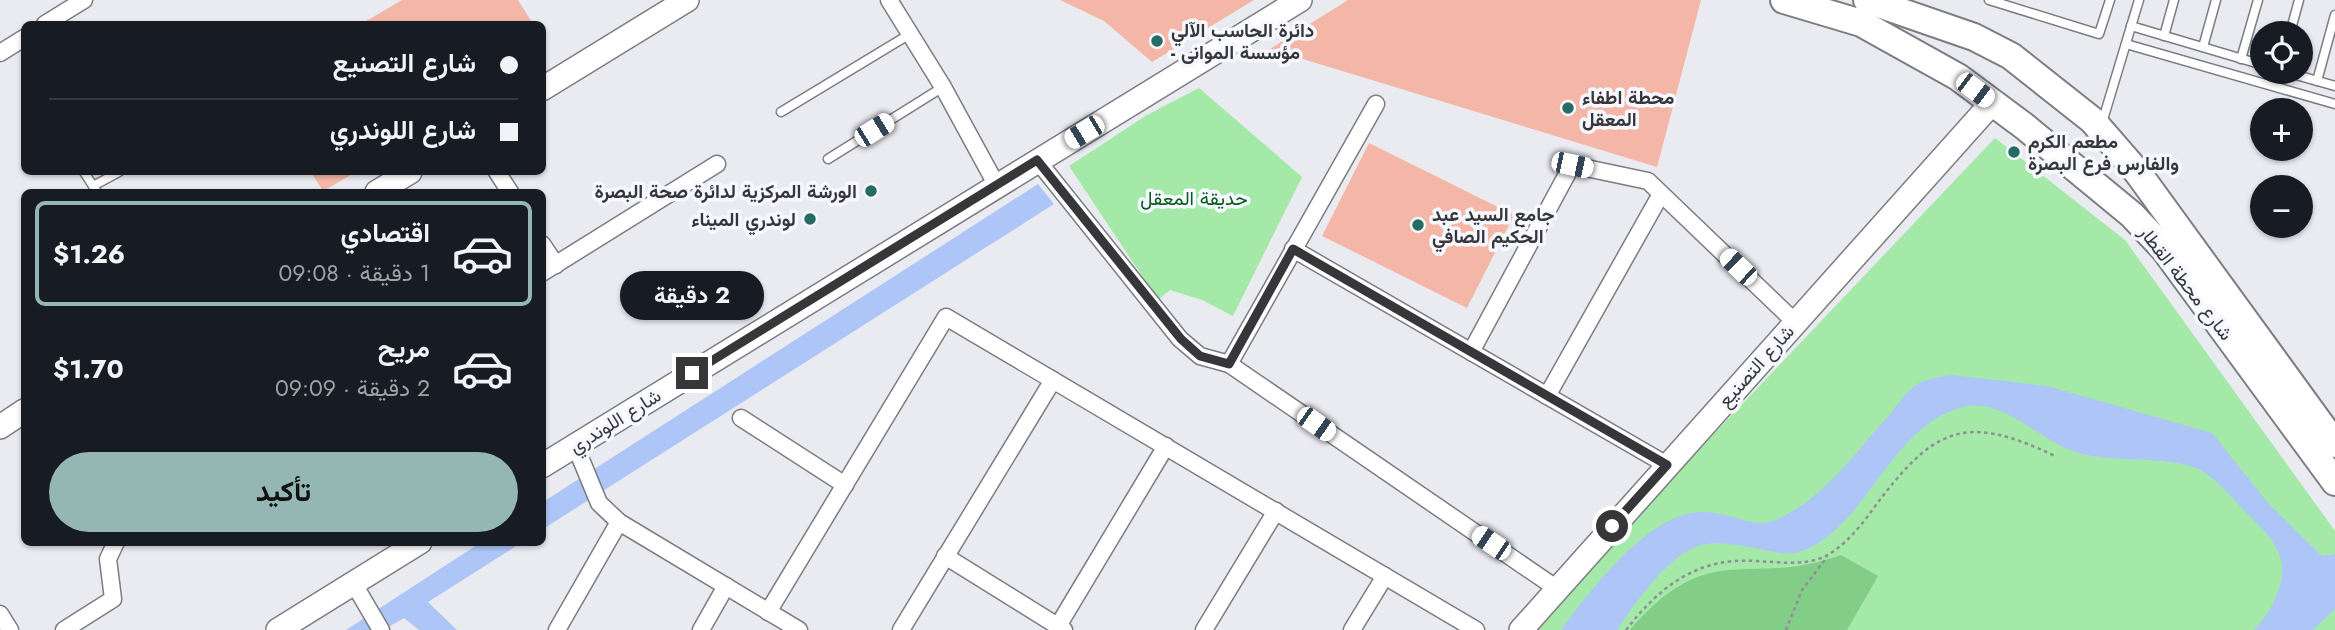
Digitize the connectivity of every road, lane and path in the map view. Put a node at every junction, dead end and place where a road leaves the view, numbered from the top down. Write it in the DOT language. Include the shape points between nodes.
graph roads {
  1 [pos="84,0"];
  2 [pos="687,0"];
  3 [pos="889,0"];
  4 [pos="1784,0"];
  5 [pos="1867,0"];
  6 [pos="1989,0"];
  7 [pos="2110,0"];
  8 [pos="2139,0"];
  9 [pos="2174,0"];
  10 [pos="2216,0"];
  11 [pos="2258,0"];
  12 [pos="2299,0"];
  13 [pos="1297,1"];
  14 [pos="2335,15"];
  15 [pos="50,21"];
  16 [pos="2293,21"];
  17 [pos="2131,26"];
  18 [pos="910,34"];
  19 [pos="2164,36"];
  20 [pos="1974,37"];
  21 [pos="21,40"];
  22 [pos="2126,44"];
  23 [pos="2203,47"];
  24 [pos="0,53"];
  25 [pos="2241,59"];
  26 [pos="2250,61"];
  27 [pos="1958,77"];
  28 [pos="2313,80"];
  29 [pos="2317,81"];
  30 [pos="2335,86"];
  31 [pos="546,87"];
  32 [pos="943,87"];
  33 [pos="1992,103"];
  34 [pos="1376,104"];
  35 [pos="2335,104"];
  36 [pos="781,112"];
  37 [pos="2096,125"];
  38 [pos="2057,153"];
  39 [pos="828,159"];
  40 [pos="1037,160"];
  41 [pos="717,164"];
  42 [pos="115,175"];
  43 [pos="405,175"];
  44 [pos="997,186"];
  45 [pos="95,189"];
  46 [pos="382,189"];
  47 [pos="1661,194"];
  48 [pos="1293,249"];
  49 [pos="549,269"];
  50 [pos="1795,322"];
  51 [pos="1471,352"];
  52 [pos="1229,364"];
  53 [pos="1053,380"];
  54 [pos="1547,396"];
  55 [pos="21,413"];
  56 [pos="741,418"];
  57 [pos="0,427"];
  58 [pos="2335,444"];
  59 [pos="575,445"];
  60 [pos="1166,446"];
  61 [pos="2055,456"];
  62 [pos="546,463"];
  63 [pos="1667,465"];
  64 [pos="2335,482"];
  65 [pos="845,485"];
  66 [pos="1276,511"];
  67 [pos="620,522"];
  68 [pos="114,546"];
  69 [pos="414,546"];
  70 [pos="1828,555"];
  71 [pos="945,556"];
  72 [pos="1385,576"];
  73 [pos="354,584"];
  74 [pos="726,586"];
  75 [pos="1556,588"];
  76 [pos="768,612"];
  77 [pos="0,614"];
  78 [pos="1061,628"];
  79 [pos="10,630"];
  80 [pos="64,630"];
  81 [pos="278,630"];
  82 [pos="381,630"];
  83 [pos="557,630"];
  84 [pos="701,630"];
  85 [pos="799,630"];
  86 [pos="901,630"];
  87 [pos="1204,630"];
  88 [pos="1352,630"];
  89 [pos="1476,630"];
  90 [pos="1521,630"];
  91 [pos="1626,630"];
  92 [pos="1786,630"];
  1 -- 15 [label="street"];
  2 -- 31 [label="main road"];
  3 -- 18 [label="street"];
  4 -- 27 [label="main road, شارع محطة القطار" via="1861,23"];
  5 -- 20 [label="main road, شارع محطة القطار"];
  6 -- 7 [label="lane" via="2099,34"];
  8 -- 17 [label="lane"];
  9 -- 19 [label="lane"];
  10 -- 23 [label="lane"];
  11 -- 25 [label="lane"];
  12 -- 16 [label="lane"];
  13 -- 40 [label="main road, شارع اللوندري"];
  14 -- 29 [label="lane"];
  17 -- 19 [label="lane"];
  17 -- 22 [label="lane"];
  18 -- 32 [label="street"];
  18 -- 36 [label="lane"];
  19 -- 23 [label="lane"];
  20 -- 27 [label="main road" via="1955,48"];
  20 -- 37 [label="main road, شارع محطة القطار" via="2011,57"];
  21 -- 24 [label="street"];
  22 -- 35 [label="lane"];
  22 -- 37 [label="lane"];
  23 -- 25 [label="lane"];
  25 -- 26 [label="lane"];
  27 -- 33 [label="main road, شارع محطة القطار"];
  28 -- 29 [label="lane"];
  29 -- 30 [label="lane"];
  32 -- 39 [label="lane"];
  32 -- 44 [label="street"];
  33 -- 38 [label="main road, شارع محطة القطار"];
  33 -- 50 [label="main road, شارع التصنيع"];
  34 -- 48 [label="street"];
  37 -- 38 [label="main road" via="2100,146 2094,155 2075,159"];
  37 -- 58 [label="main road, شارع محطة القطار" via="2138,173"];
  38 -- 64 [label="main road, شارع محطة القطار" via="2132,215 2164,249"];
  40 -- 44 [label="main road, شارع اللوندري"];
  40 -- 52 [label="street" via="1181,339 1200,356"];
  41 -- 49 [label="street"];
  42 -- 45 [label="lane"];
  43 -- 46 [label="main road"];
  44 -- 59 [label="main road, شارع اللوندري"];
  47 -- 50 [label="street"];
  47 -- 51 [label="street" via="1648,181 1572,165"];
  47 -- 54 [label="street"];
  48 -- 51 [label="street"];
  48 -- 52 [label="street"];
  50 -- 63 [label="main road, شارع التصنيع"];
  51 -- 54 [label="street"];
  52 -- 75 [label="street"];
  53 -- 60 [label="street"];
  53 -- 65 [label="street" via="946,317"];
  53 -- 71 [label="street"];
  54 -- 63 [label="street"];
  55 -- 57 [label="main road"];
  56 -- 65 [label="street"];
  59 -- 62 [label="main road, شارع اللوندري"];
  59 -- 67 [label="street" via="598,503"];
  60 -- 66 [label="street"];
  60 -- 78 [label="street"];
  61 -- 70 [label="path" via="1997,433 1956,434 1919,454 1862,525"];
  63 -- 75 [label="main road, شارع التصنيع"];
  65 -- 76 [label="street"];
  66 -- 72 [label="street"];
  66 -- 87 [label="street"];
  67 -- 74 [label="street"];
  67 -- 83 [label="street"];
  68 -- 80 [label="street" via="108,559 113,599"];
  69 -- 73 [label="main road"];
  70 -- 91 [label="path" via="1803,563 1722,562 1692,571 1669,584"];
  70 -- 92 [label="path" via="1802,590"];
  71 -- 78 [label="street"];
  71 -- 86 [label="street"];
  72 -- 88 [label="street"];
  72 -- 89 [label="street"];
  73 -- 81 [label="main road"];
  73 -- 82 [label="street"];
  74 -- 76 [label="street"];
  74 -- 84 [label="street"];
  75 -- 90 [label="main road, شارع التصنيع"];
  76 -- 85 [label="street"];
  77 -- 79 [label="street"];
}
